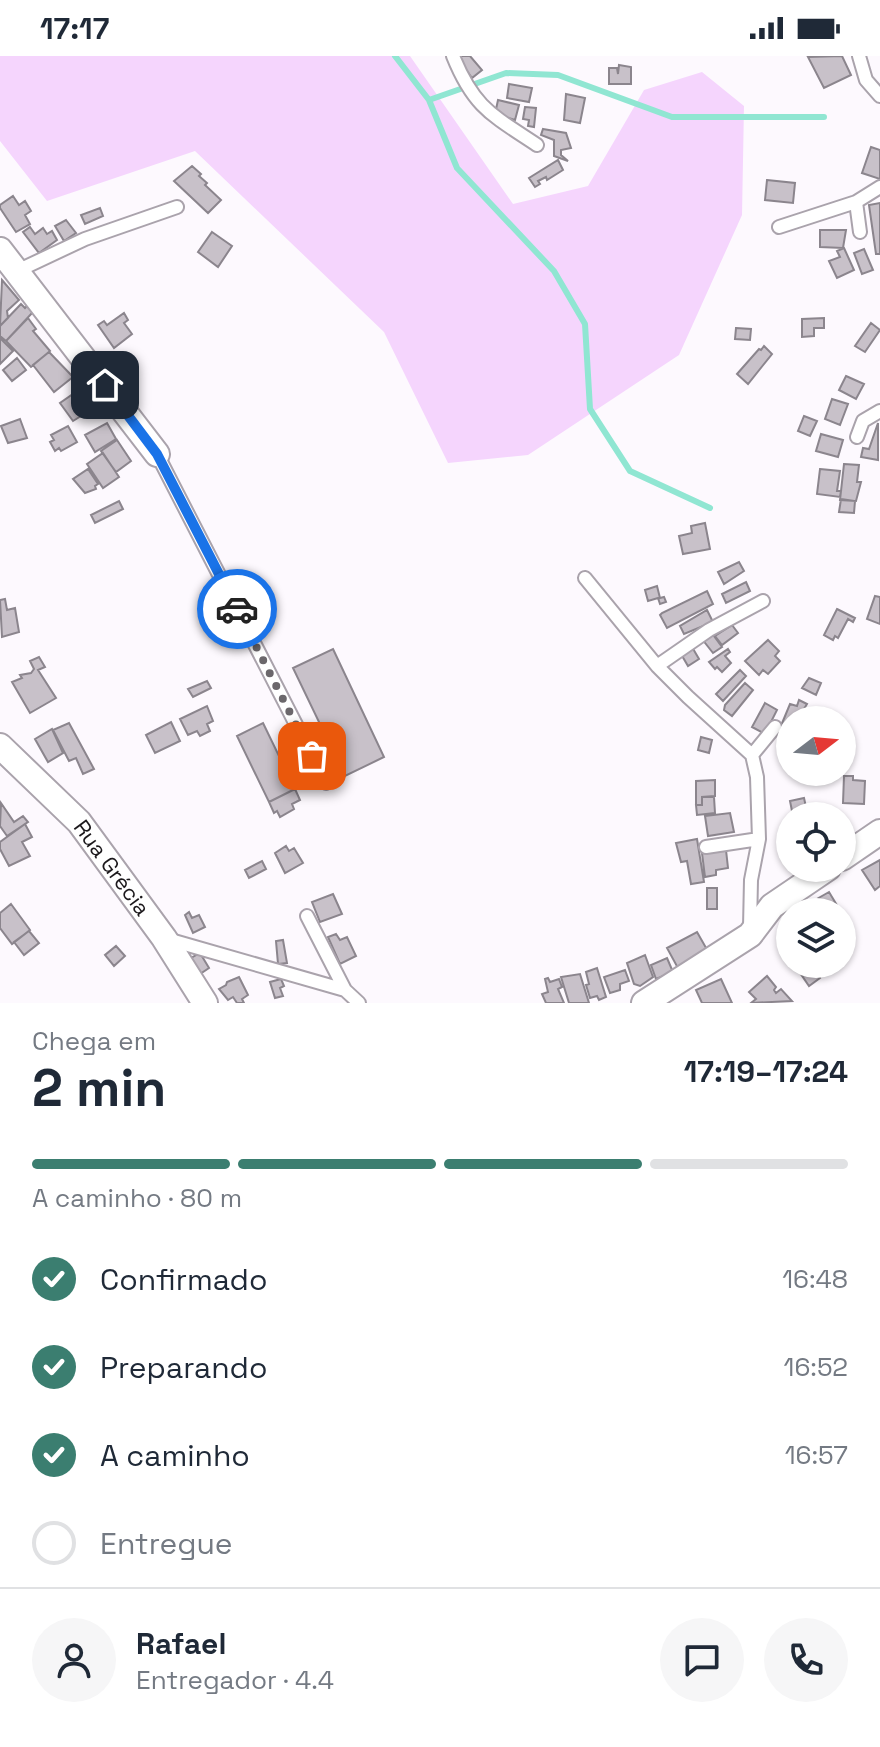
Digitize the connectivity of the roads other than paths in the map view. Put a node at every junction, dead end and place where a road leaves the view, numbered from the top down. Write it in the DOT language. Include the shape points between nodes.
graph roads {
  1 [pos="453,56"];
  2 [pos="859,56"];
  3 [pos="880,96"];
  4 [pos="537,145"];
  5 [pos="880,187"];
  6 [pos="856,202"];
  7 [pos="177,207"];
  8 [pos="779,227"];
  9 [pos="860,232"];
  10 [pos="0,250"];
  11 [pos="17,271"];
  12 [pos="880,411"];
  13 [pos="857,437"];
  14 [pos="157,454"];
  15 [pos="585,578"];
  16 [pos="763,601"];
  17 [pos="657,666"];
  18 [pos="775,727"];
  19 [pos="0,746"];
  20 [pos="752,755"];
  21 [pos="326,783"];
  22 [pos="880,832"];
  23 [pos="759,839"];
  24 [pos="706,847"];
  25 [pos="856,848"];
  26 [pos="807,882"];
  27 [pos="307,916"];
  28 [pos="750,935"];
  29 [pos="164,938"];
  30 [pos="345,990"];
  31 [pos="205,1003"];
  32 [pos="359,1003"];
  33 [pos="646,1003"];
  1 -- 4 [label="lane" via="473,97 487,112"];
  2 -- 3 [label="lane" via="866,80"];
  5 -- 6 [label="lane"];
  6 -- 8 [label="lane"];
  6 -- 9 [label="lane"];
  7 -- 11 [label="lane" via="85,239"];
  10 -- 11 [label="street"];
  11 -- 14 [label="street"];
  12 -- 13 [label="lane" via="863,421"];
  14 -- 21 [label="lane"];
  15 -- 17 [label="lane"];
  16 -- 17 [label="lane"];
  17 -- 20 [label="lane"];
  18 -- 20 [label="lane"];
  19 -- 29 [label="street, Rua Grécia" via="79,822"];
  20 -- 23 [label="lane"];
  22 -- 25 [label="street"];
  23 -- 24 [label="lane"];
  23 -- 28 [label="lane" via="751,880"];
  26 -- 28 [label="street" via="772,906"];
  27 -- 30 [label="lane"];
  28 -- 33 [label="street"];
  29 -- 30 [label="lane"];
  29 -- 31 [label="street, Rua Grécia"];
  30 -- 32 [label="lane"];
}
